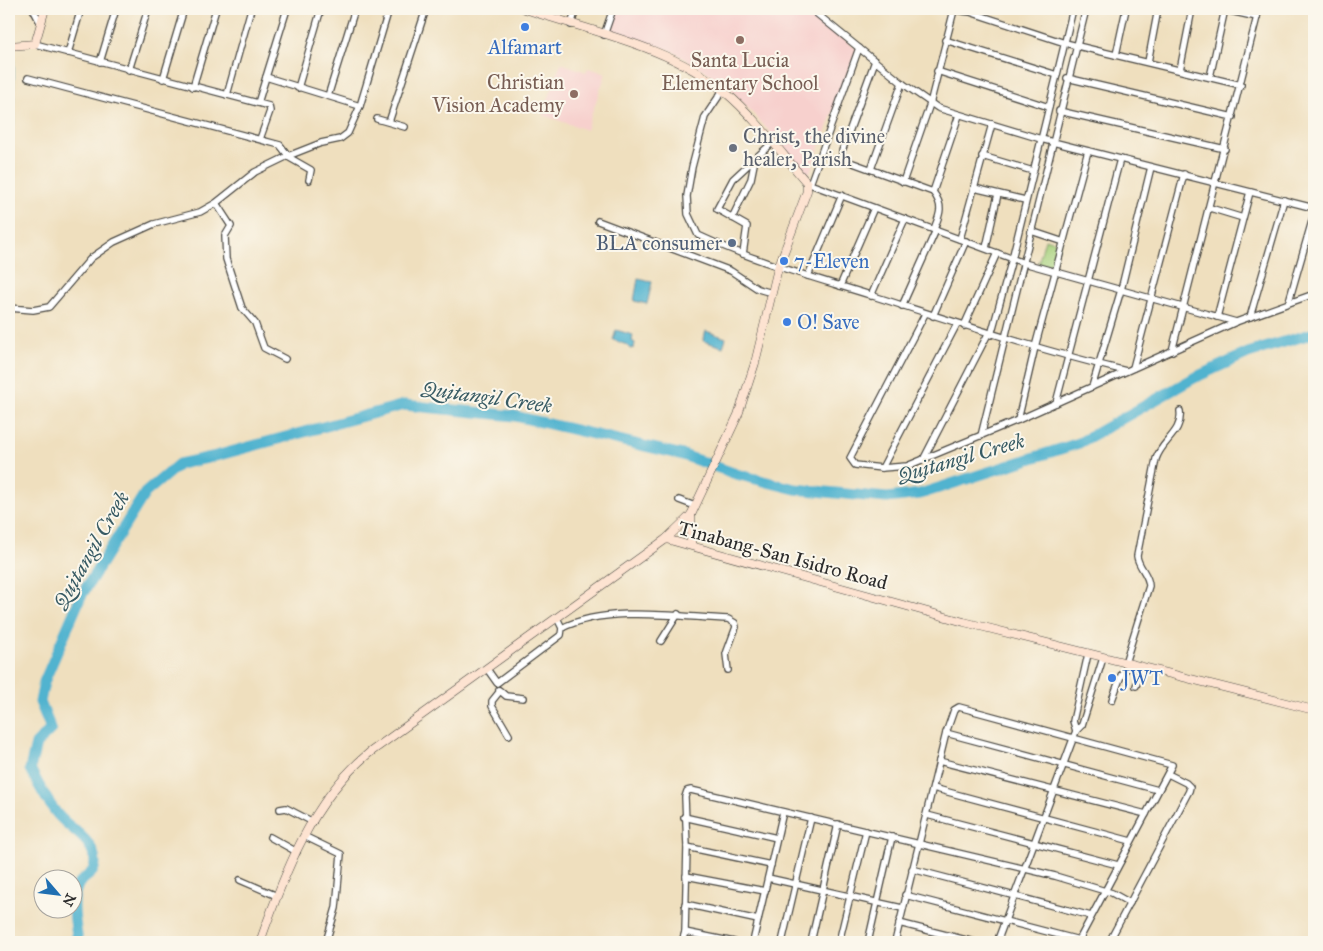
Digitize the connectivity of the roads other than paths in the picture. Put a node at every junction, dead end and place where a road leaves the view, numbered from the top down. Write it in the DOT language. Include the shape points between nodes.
graph roads {
  1 [pos="33,9"];
  2 [pos="46,9"];
  3 [pos="81,9"];
  4 [pos="116,9"];
  5 [pos="148,9"];
  6 [pos="184,9"];
  7 [pos="216,9"];
  8 [pos="250,9"];
  9 [pos="286,9"];
  10 [pos="321,9"];
  11 [pos="355,9"];
  12 [pos="389,9"];
  13 [pos="426,9"];
  14 [pos="525,9"];
  15 [pos="576,9"];
  16 [pos="612,9"];
  17 [pos="812,9"];
  18 [pos="1073,9"];
  19 [pos="1086,9"];
  20 [pos="1126,9"];
  21 [pos="1158,9"];
  22 [pos="1192,9"];
  23 [pos="1224,9"];
  24 [pos="1259,9"];
  25 [pos="971,11"];
  26 [pos="1257,17"];
  27 [pos="41,24"];
  28 [pos="571,25"];
  29 [pos="604,35"];
  30 [pos="945,40"];
  31 [pos="1065,43"];
  32 [pos="35,44"];
  33 [pos="1075,45"];
  34 [pos="9,46"];
  35 [pos="859,48"];
  36 [pos="68,53"];
  37 [pos="1116,55"];
  38 [pos="875,61"];
  39 [pos="100,62"];
  40 [pos="1148,62"];
  41 [pos="129,70"];
  42 [pos="1180,70"];
  43 [pos="937,71"];
  44 [pos="1057,75"];
  45 [pos="1210,77"];
  46 [pos="28,78"];
  47 [pos="266,78"];
  48 [pos="1067,78"];
  49 [pos="163,79"];
  50 [pos="902,83"];
  51 [pos="1241,85"];
  52 [pos="194,87"];
  53 [pos="298,88"];
  54 [pos="723,90"];
  55 [pos="226,95"];
  56 [pos="328,96"];
  57 [pos="258,103"];
  58 [pos="930,104"];
  59 [pos="360,106"];
  60 [pos="1049,107"];
  61 [pos="1059,111"];
  62 [pos="959,115"];
  63 [pos="1233,117"];
  64 [pos="378,119"];
  65 [pos="389,122"];
  66 [pos="992,124"];
  67 [pos="405,127"];
  68 [pos="260,139"];
  69 [pos="1041,139"];
  70 [pos="1052,142"];
  71 [pos="772,143"];
  72 [pos="1225,149"];
  73 [pos="1088,151"];
  74 [pos="288,156"];
  75 [pos="982,156"];
  76 [pos="755,159"];
  77 [pos="1120,159"];
  78 [pos="1151,166"];
  79 [pos="871,170"];
  80 [pos="1033,171"];
  81 [pos="1184,174"];
  82 [pos="309,180"];
  83 [pos="903,182"];
  84 [pos="808,183"];
  85 [pos="1216,183"];
  86 [pos="974,188"];
  87 [pos="933,192"];
  88 [pos="1250,192"];
  89 [pos="998,194"];
  90 [pos="842,195"];
  91 [pos="1025,200"];
  92 [pos="1284,200"];
  93 [pos="216,203"];
  94 [pos="874,208"];
  95 [pos="1210,208"];
  96 [pos="1314,208"];
  97 [pos="1314,214"];
  98 [pos="732,218"];
  99 [pos="1243,218"];
  100 [pos="905,219"];
  101 [pos="598,221"];
  102 [pos="935,229"];
  103 [pos="1031,231"];
  104 [pos="963,240"];
  105 [pos="1064,242"];
  106 [pos="986,248"];
  107 [pos="997,252"];
  108 [pos="743,254"];
  109 [pos="1012,259"];
  110 [pos="1024,263"];
  111 [pos="778,268"];
  112 [pos="1056,271"];
  113 [pos="808,276"];
  114 [pos="1088,280"];
  115 [pos="840,286"];
  116 [pos="1120,290"];
  117 [pos="772,293"];
  118 [pos="1314,294"];
  119 [pos="872,296"];
  120 [pos="1152,299"];
  121 [pos="1289,301"];
  122 [pos="902,306"];
  123 [pos="9,308"];
  124 [pos="1183,308"];
  125 [pos="925,314"];
  126 [pos="933,316"];
  127 [pos="1217,317"];
  128 [pos="1250,317"];
  129 [pos="1236,322"];
  130 [pos="957,324"];
  131 [pos="964,326"];
  132 [pos="990,334"];
  133 [pos="1003,338"];
  134 [pos="1035,347"];
  135 [pos="1172,351"];
  136 [pos="1068,356"];
  137 [pos="285,359"];
  138 [pos="1098,364"];
  139 [pos="1133,368"];
  140 [pos="1126,371"];
  141 [pos="1092,387"];
  142 [pos="1056,403"];
  143 [pos="1180,411"];
  144 [pos="1018,420"];
  145 [pos="981,436"];
  146 [pos="923,460"];
  147 [pos="882,468"];
  148 [pos="679,500"];
  149 [pos="695,506"];
  150 [pos="691,515"];
  151 [pos="666,539"];
  152 [pos="691,545"];
  153 [pos="678,614"];
  154 [pos="557,618"];
  155 [pos="562,628"];
  156 [pos="661,641"];
  157 [pos="1088,654"];
  158 [pos="1104,658"];
  159 [pos="1128,664"];
  160 [pos="1142,668"];
  161 [pos="487,669"];
  162 [pos="728,670"];
  163 [pos="497,683"];
  164 [pos="1136,686"];
  165 [pos="500,691"];
  166 [pos="523,698"];
  167 [pos="1112,700"];
  168 [pos="1314,710"];
  169 [pos="1076,731"];
  170 [pos="946,733"];
  171 [pos="509,735"];
  172 [pos="1074,738"];
  173 [pos="939,761"];
  174 [pos="1065,764"];
  175 [pos="1168,774"];
  176 [pos="933,788"];
  177 [pos="1055,790"];
  178 [pos="1158,790"];
  179 [pos="280,809"];
  180 [pos="783,812"];
  181 [pos="1146,814"];
  182 [pos="927,815"];
  183 [pos="684,817"];
  184 [pos="1044,817"];
  185 [pos="811,818"];
  186 [pos="313,822"];
  187 [pos="838,824"];
  188 [pos="866,831"];
  189 [pos="304,836"];
  190 [pos="892,837"];
  191 [pos="270,838"];
  192 [pos="777,838"];
  193 [pos="1131,841"];
  194 [pos="919,843"];
  195 [pos="1034,843"];
  196 [pos="687,847"];
  197 [pos="297,852"];
  198 [pos="770,865"];
  199 [pos="1118,865"];
  200 [pos="912,869"];
  201 [pos="1026,869"];
  202 [pos="686,876"];
  203 [pos="768,878"];
  204 [pos="240,880"];
  205 [pos="794,884"];
  206 [pos="822,890"];
  207 [pos="1104,890"];
  208 [pos="765,891"];
  209 [pos="906,895"];
  210 [pos="1014,895"];
  211 [pos="277,896"];
  212 [pos="849,896"];
  213 [pos="876,902"];
  214 [pos="1130,902"];
  215 [pos="685,904"];
  216 [pos="902,908"];
  217 [pos="1091,916"];
  218 [pos="758,920"];
  219 [pos="1004,921"];
  220 [pos="899,923"];
  221 [pos="685,932"];
  222 [pos="714,940"];
  223 [pos="1078,941"];
  224 [pos="260,942"];
  225 [pos="326,942"];
  226 [pos="682,942"];
  227 [pos="734,942"];
  228 [pos="753,942"];
  229 [pos="782,942"];
  230 [pos="810,942"];
  231 [pos="839,942"];
  232 [pos="868,942"];
  233 [pos="895,942"];
  234 [pos="974,942"];
  235 [pos="997,942"];
  236 [pos="1109,942"];
  1 -- 27 [label="street"];
  2 -- 27 [label="street"];
  3 -- 36 [label="street"];
  4 -- 39 [label="street"];
  5 -- 41 [label="street"];
  6 -- 49 [label="street"];
  7 -- 52 [label="street"];
  8 -- 55 [label="street"];
  9 -- 47 [label="street"];
  10 -- 53 [label="street"];
  11 -- 56 [label="street"];
  12 -- 59 [label="street"];
  13 -- 65 [label="street"];
  14 -- 28 [label="street"];
  15 -- 28 [label="street"];
  16 -- 29 [label="street"];
  17 -- 35 [label="street"];
  18 -- 31 [label="street"];
  19 -- 33 [label="street"];
  20 -- 37 [label="street"];
  21 -- 40 [label="street"];
  22 -- 42 [label="street"];
  23 -- 26 [label="street"];
  23 -- 45 [label="street"];
  24 -- 26 [label="street"];
  25 -- 30 [label="street" via="954,10"];
  25 -- 31 [label="street"];
  26 -- 51 [label="street"];
  27 -- 32 [label="street"];
  28 -- 29 [label="street"];
  29 -- 54 [label="street" via="666,56"];
  30 -- 43 [label="street"];
  30 -- 44 [label="street"];
  31 -- 33 [label="street"];
  31 -- 44 [label="street"];
  32 -- 34 [label="street"];
  32 -- 36 [label="street"];
  33 -- 37 [label="street"];
  33 -- 48 [label="street"];
  35 -- 38 [label="street"];
  35 -- 84 [label="street"];
  36 -- 39 [label="street"];
  37 -- 40 [label="street"];
  38 -- 50 [label="street"];
  38 -- 79 [label="street" via="842,155 846,162"];
  39 -- 41 [label="street"];
  40 -- 42 [label="street"];
  41 -- 49 [label="street"];
  42 -- 45 [label="street"];
  43 -- 58 [label="street"];
  43 -- 60 [label="street"];
  44 -- 60 [label="street"];
  45 -- 51 [label="street"];
  46 -- 68 [label="street"];
  47 -- 53 [label="street"];
  47 -- 57 [label="street"];
  48 -- 61 [label="street"];
  48 -- 63 [label="street"];
  49 -- 52 [label="street"];
  50 -- 58 [label="street"];
  50 -- 79 [label="street"];
  51 -- 63 [label="street"];
  52 -- 55 [label="street"];
  53 -- 56 [label="street"];
  54 -- 71 [label="street"];
  54 -- 108 [label="street" via="700,130 687,196 688,214 698,235"];
  55 -- 57 [label="street"];
  56 -- 59 [label="street"];
  57 -- 68 [label="street" via="269,106 270,111"];
  58 -- 62 [label="street"];
  58 -- 83 [label="street"];
  59 -- 74 [label="street" via="353,125 340,139"];
  60 -- 69 [label="street"];
  61 -- 70 [label="street"];
  61 -- 72 [label="street"];
  62 -- 66 [label="street"];
  62 -- 87 [label="street"];
  63 -- 72 [label="street"];
  64 -- 65 [label="street"];
  65 -- 67 [label="street"];
  66 -- 69 [label="street"];
  66 -- 75 [label="street"];
  68 -- 74 [label="street" via="280,145"];
  69 -- 70 [label="street"];
  69 -- 80 [label="street"];
  70 -- 73 [label="street"];
  70 -- 103 [label="street"];
  71 -- 76 [label="street"];
  71 -- 84 [label="street"];
  72 -- 85 [label="street"];
  73 -- 77 [label="street"];
  73 -- 105 [label="street"];
  74 -- 82 [label="street" via="311,170"];
  74 -- 93 [label="street" via="255,172"];
  75 -- 80 [label="street"];
  75 -- 86 [label="street"];
  76 -- 98 [label="street" via="751,179"];
  76 -- 98 [label="street" via="733,179 717,209"];
  77 -- 78 [label="street"];
  77 -- 114 [label="street"];
  78 -- 81 [label="street"];
  78 -- 116 [label="street"];
  79 -- 83 [label="street"];
  80 -- 91 [label="street"];
  81 -- 85 [label="street"];
  81 -- 120 [label="street"];
  83 -- 87 [label="street"];
  84 -- 90 [label="street"];
  84 -- 111 [label="street"];
  85 -- 88 [label="street"];
  85 -- 95 [label="street"];
  86 -- 89 [label="street"];
  86 -- 104 [label="street"];
  87 -- 102 [label="street" via="942,210"];
  88 -- 92 [label="street"];
  88 -- 99 [label="street"];
  89 -- 91 [label="street"];
  89 -- 106 [label="street"];
  90 -- 94 [label="street"];
  90 -- 113 [label="street"];
  91 -- 109 [label="street"];
  92 -- 96 [label="street"];
  92 -- 128 [label="street"];
  93 -- 123 [label="street" via="200,212 154,224 114,242 91,258 49,307 33,310"];
  93 -- 137 [label="street" via="231,226 225,236 225,250 242,308 255,323 264,348"];
  94 -- 100 [label="street"];
  94 -- 115 [label="street"];
  95 -- 99 [label="street"];
  95 -- 124 [label="street"];
  97 -- 121 [label="street"];
  98 -- 108 [label="street" via="747,226"];
  99 -- 127 [label="street"];
  100 -- 102 [label="street"];
  100 -- 119 [label="street"];
  101 -- 117 [label="street" via="730,271 758,289"];
  102 -- 104 [label="street"];
  102 -- 122 [label="street"];
  103 -- 105 [label="street"];
  103 -- 110 [label="street"];
  104 -- 106 [label="street"];
  104 -- 126 [label="street"];
  105 -- 112 [label="street"];
  106 -- 107 [label="street"];
  107 -- 109 [label="street"];
  107 -- 131 [label="street"];
  108 -- 111 [label="street"];
  109 -- 110 [label="street"];
  109 -- 132 [label="street"];
  110 -- 112 [label="street"];
  110 -- 133 [label="street"];
  111 -- 113 [label="street"];
  111 -- 117 [label="street"];
  112 -- 114 [label="street"];
  112 -- 134 [label="street"];
  113 -- 115 [label="street"];
  114 -- 116 [label="street"];
  114 -- 136 [label="street"];
  115 -- 119 [label="street"];
  116 -- 120 [label="street"];
  116 -- 138 [label="street"];
  117 -- 149 [label="street" via="738,415"];
  118 -- 121 [label="street"];
  119 -- 122 [label="street"];
  120 -- 124 [label="street"];
  120 -- 139 [label="street"];
  121 -- 128 [label="street"];
  122 -- 125 [label="street"];
  124 -- 127 [label="street"];
  124 -- 135 [label="street"];
  125 -- 126 [label="street"];
  125 -- 147 [label="street" via="850,458 855,465"];
  126 -- 130 [label="street"];
  127 -- 129 [label="street"];
  128 -- 129 [label="street"];
  129 -- 135 [label="street"];
  130 -- 131 [label="street"];
  130 -- 147 [label="street"];
  131 -- 132 [label="street"];
  132 -- 133 [label="street"];
  132 -- 146 [label="street"];
  133 -- 134 [label="street"];
  133 -- 145 [label="street"];
  134 -- 136 [label="street"];
  134 -- 144 [label="street"];
  135 -- 139 [label="street"];
  136 -- 138 [label="street"];
  136 -- 142 [label="street"];
  138 -- 140 [label="street"];
  138 -- 141 [label="street"];
  139 -- 140 [label="street"];
  140 -- 141 [label="street"];
  141 -- 142 [label="street"];
  142 -- 144 [label="street"];
  143 -- 159 [label="street" via="1178,430 1156,459 1137,556 1147,575 1148,586"];
  144 -- 145 [label="street"];
  145 -- 146 [label="street"];
  146 -- 147 [label="street" via="907,466"];
  148 -- 149 [label="street"];
  149 -- 150 [label="street"];
  150 -- 151 [label="street"];
  150 -- 152 [label="street"];
  151 -- 152 [label="street, Tinabang-San Isidro Road"];
  151 -- 154 [label="street, Tinabang-San Isidro Road"];
  152 -- 157 [label="street, Tinabang-San Isidro Road" via="918,610"];
  153 -- 155 [label="street" via="590,619"];
  153 -- 156 [label="street"];
  153 -- 162 [label="street" via="728,619 735,623 735,632 726,654"];
  154 -- 155 [label="street"];
  154 -- 161 [label="street, Tinabang-San Isidro Road"];
  155 -- 163 [label="street" via="561,635"];
  157 -- 158 [label="street, Tinabang-San Isidro Road"];
  157 -- 169 [label="street" via="1073,721"];
  158 -- 159 [label="street, Tinabang-San Isidro Road"];
  158 -- 169 [label="street" via="1082,725"];
  159 -- 160 [label="street, Tinabang-San Isidro Road"];
  159 -- 167 [label="street"];
  160 -- 164 [label="street"];
  160 -- 168 [label="street, Tinabang-San Isidro Road"];
  161 -- 163 [label="street"];
  161 -- 186 [label="street, Tinabang-San Isidro Road" via="362,759 338,782"];
  163 -- 165 [label="street"];
  165 -- 166 [label="street" via="506,696"];
  165 -- 171 [label="street" via="492,706"];
  169 -- 172 [label="street"];
  170 -- 172 [label="street" via="954,710 959,707"];
  170 -- 173 [label="street"];
  170 -- 174 [label="street"];
  172 -- 174 [label="street"];
  172 -- 175 [label="street" via="1170,762 1172,766"];
  173 -- 176 [label="street"];
  173 -- 177 [label="street"];
  174 -- 177 [label="street"];
  174 -- 178 [label="street"];
  175 -- 178 [label="street"];
  175 -- 214 [label="street" via="1190,788"];
  176 -- 182 [label="street"];
  176 -- 184 [label="street"];
  177 -- 181 [label="street"];
  177 -- 184 [label="street"];
  178 -- 181 [label="street"];
  179 -- 186 [label="street" via="286,808"];
  180 -- 183 [label="street" via="691,790 685,794"];
  180 -- 185 [label="street"];
  180 -- 192 [label="street"];
  181 -- 193 [label="street"];
  182 -- 194 [label="street"];
  182 -- 195 [label="street"];
  183 -- 192 [label="street"];
  183 -- 196 [label="street"];
  184 -- 193 [label="street"];
  184 -- 195 [label="street"];
  185 -- 187 [label="street"];
  185 -- 205 [label="street"];
  186 -- 189 [label="street, Tinabang-San Isidro Road"];
  187 -- 188 [label="street"];
  187 -- 206 [label="street"];
  188 -- 190 [label="street"];
  188 -- 212 [label="street"];
  189 -- 197 [label="street, Tinabang-San Isidro Road"];
  189 -- 225 [label="street" via="341,854 336,908"];
  190 -- 194 [label="street"];
  190 -- 213 [label="street"];
  191 -- 197 [label="street"];
  192 -- 198 [label="street"];
  193 -- 199 [label="street"];
  194 -- 200 [label="street"];
  194 -- 201 [label="street"];
  195 -- 199 [label="street"];
  195 -- 201 [label="street"];
  196 -- 198 [label="street"];
  196 -- 202 [label="street"];
  197 -- 211 [label="street, Tinabang-San Isidro Road"];
  198 -- 203 [label="street"];
  199 -- 207 [label="street"];
  200 -- 209 [label="street"];
  200 -- 210 [label="street"];
  201 -- 207 [label="street"];
  201 -- 210 [label="street"];
  202 -- 208 [label="street"];
  202 -- 215 [label="street"];
  203 -- 205 [label="street"];
  203 -- 208 [label="street"];
  204 -- 211 [label="street"];
  205 -- 206 [label="street"];
  205 -- 229 [label="street"];
  206 -- 212 [label="street"];
  206 -- 230 [label="street"];
  207 -- 214 [label="street"];
  207 -- 217 [label="street"];
  208 -- 218 [label="street"];
  209 -- 216 [label="street"];
  209 -- 219 [label="street"];
  210 -- 217 [label="street"];
  210 -- 219 [label="street"];
  211 -- 224 [label="street, Tinabang-San Isidro Road"];
  212 -- 213 [label="street"];
  212 -- 231 [label="street"];
  213 -- 216 [label="street"];
  213 -- 232 [label="street"];
  214 -- 236 [label="street"];
  215 -- 218 [label="street"];
  215 -- 221 [label="street"];
  216 -- 220 [label="street"];
  217 -- 223 [label="street"];
  218 -- 228 [label="street"];
  219 -- 223 [label="street"];
  219 -- 235 [label="street"];
  220 -- 233 [label="street"];
  220 -- 234 [label="street"];
  221 -- 222 [label="street"];
  221 -- 226 [label="street"];
  222 -- 227 [label="street"];
}
